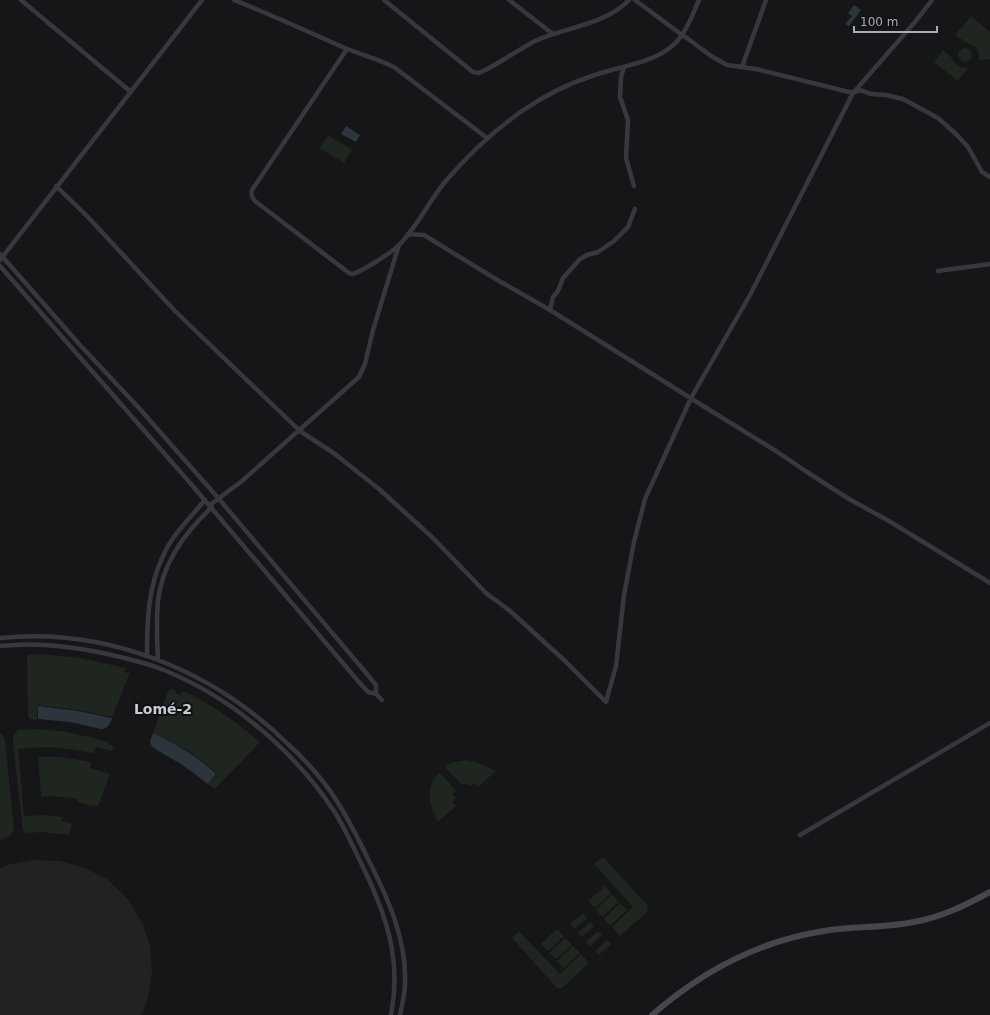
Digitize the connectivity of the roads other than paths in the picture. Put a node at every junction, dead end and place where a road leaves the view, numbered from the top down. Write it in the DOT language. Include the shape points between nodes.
graph roads {
  1 [pos="21,0"];
  2 [pos="202,0"];
  3 [pos="234,0"];
  4 [pos="384,0"];
  5 [pos="509,0"];
  6 [pos="629,0"];
  7 [pos="635,0"];
  8 [pos="699,0"];
  9 [pos="766,0"];
  10 [pos="932,0"];
  11 [pos="553,34"];
  12 [pos="682,36"];
  13 [pos="347,49"];
  14 [pos="624,67"];
  15 [pos="742,67"];
  16 [pos="131,92"];
  17 [pos="853,93"];
  18 [pos="487,138"];
  19 [pos="990,177"];
  20 [pos="56,186"];
  21 [pos="634,186"];
  22 [pos="634,209"];
  23 [pos="408,234"];
  24 [pos="399,245"];
  25 [pos="1,257"];
  26 [pos="990,264"];
  27 [pos="0,266"];
  28 [pos="938,271"];
  29 [pos="550,310"];
  30 [pos="110,376"];
  31 [pos="103,382"];
  32 [pos="691,398"];
  33 [pos="300,431"];
  34 [pos="219,499"];
  35 [pos="205,500"];
  36 [pos="211,506"];
  37 [pos="990,583"];
  38 [pos="0,638"];
  39 [pos="0,646"];
  40 [pos="147,655"];
  41 [pos="158,660"];
  42 [pos="376,694"];
  43 [pos="382,700"];
  44 [pos="990,723"];
  45 [pos="800,835"];
  46 [pos="990,892"];
  47 [pos="391,1015"];
  48 [pos="400,1015"];
  49 [pos="652,1015"];
  1 -- 16 [label="street"];
  2 -- 16 [label="street"];
  3 -- 13 [label="street"];
  4 -- 11 [label="street" via="473,72 480,73 515,52"];
  5 -- 11 [label="street"];
  6 -- 11 [label="street" via="605,17"];
  7 -- 12 [label="street"];
  8 -- 12 [label="street"];
  9 -- 15 [label="street"];
  10 -- 17 [label="street"];
  12 -- 14 [label="street" via="662,53"];
  12 -- 15 [label="street" via="727,65"];
  13 -- 18 [label="street" via="394,67"];
  13 -- 24 [label="street" via="251,195 255,201 351,274 356,274"];
  14 -- 18 [label="street" via="573,82 549,94"];
  14 -- 21 [label="street" via="620,97 628,120 626,158"];
  15 -- 17 [label="street"];
  16 -- 20 [label="street"];
  17 -- 19 [label="street" via="860,90 903,99 938,118 968,147 982,172"];
  17 -- 32 [label="street" via="750,295"];
  18 -- 23 [label="street" via="443,185"];
  20 -- 25 [label="street"];
  20 -- 33 [label="street" via="175,311"];
  22 -- 29 [label="street" via="628,226 614,241 598,252 580,259 563,278 553,297"];
  23 -- 24 [label="street"];
  23 -- 29 [label="street" via="424,235"];
  24 -- 33 [label="street" via="359,377"];
  25 -- 30 [label="street"];
  26 -- 28 [label="street"];
  27 -- 31 [label="street"];
  29 -- 32 [label="street"];
  30 -- 31 [label="street"];
  30 -- 34 [label="street"];
  31 -- 35 [label="street"];
  32 -- 33 [label="street" via="645,499 624,595 616,666 606,702 509,610 487,594 432,537 385,494 335,454"];
  32 -- 37 [label="street" via="869,511"];
  33 -- 34 [label="street"];
  34 -- 36 [label="street"];
  34 -- 42 [label="street" via="376,685"];
  35 -- 36 [label="street"];
  35 -- 40 [label="street" via="177,533 163,556 154,580 148,613"];
  36 -- 41 [label="street" via="181,541 163,579 158,600"];
  36 -- 42 [label="street" via="358,681 368,692"];
  38 -- 40 [label="street" via="71,638"];
  39 -- 47 [label="street" via="44,645 80,648 158,668 230,706 289,756 335,813 379,902 390,933 394,956 395,976"];
  40 -- 41 [label="street"];
  41 -- 48 [label="street" via="198,678 248,709 279,735 326,784 352,826 394,916 403,953 405,984"];
  42 -- 43 [label="street"];
  44 -- 45 [label="street"];
  46 -- 49 [label="main road" via="956,909 913,923 825,930 782,940 743,954 688,987"];
}
